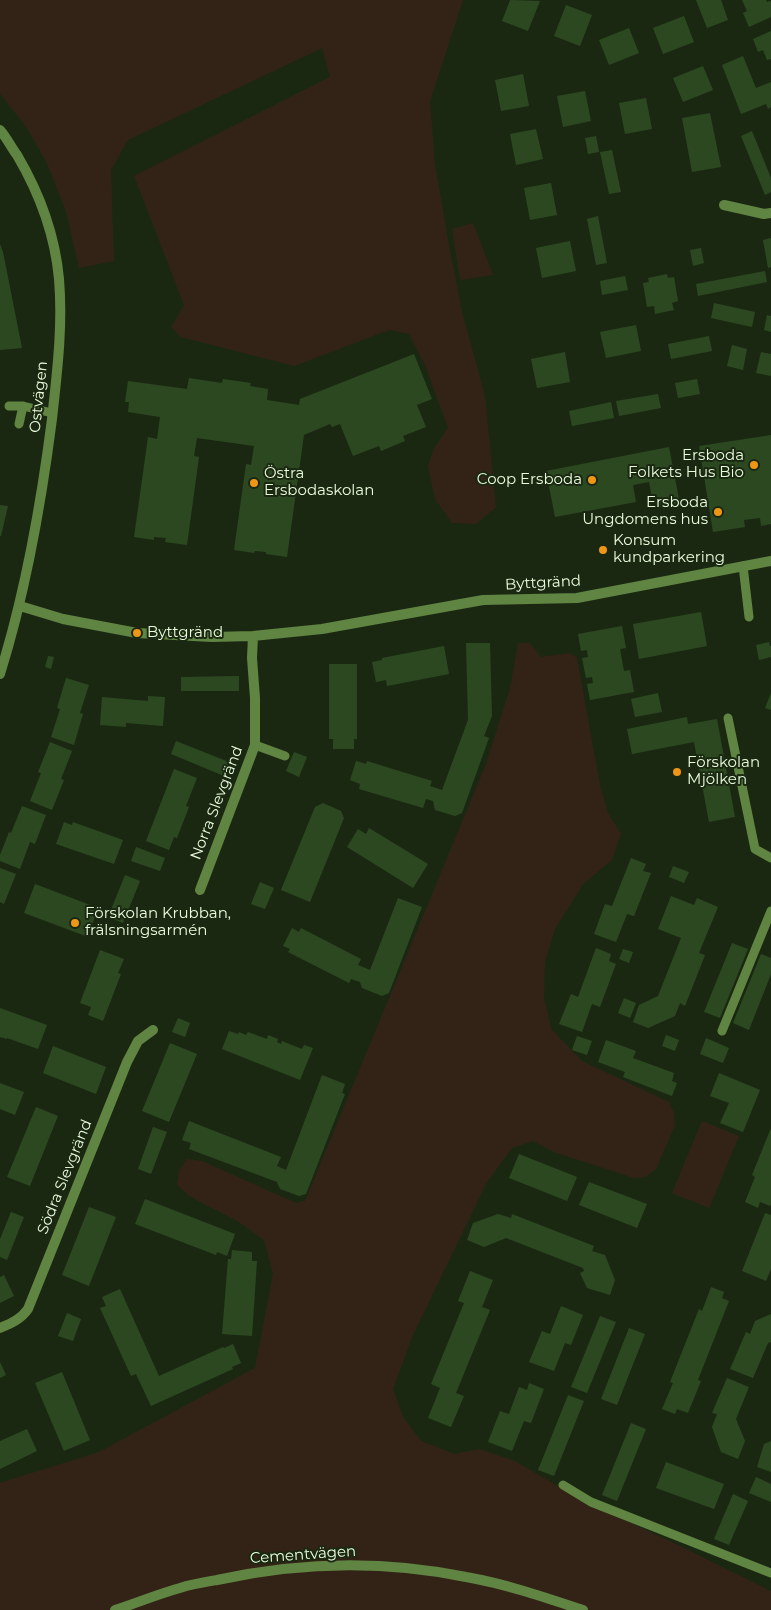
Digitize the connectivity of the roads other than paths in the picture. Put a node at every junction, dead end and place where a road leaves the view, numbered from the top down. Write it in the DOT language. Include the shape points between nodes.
graph roads {
  1 [pos="0,130"];
  2 [pos="724,205"];
  3 [pos="771,213"];
  4 [pos="9,406"];
  5 [pos="23,406"];
  6 [pos="52,413"];
  7 [pos="19,424"];
  8 [pos="771,561"];
  9 [pos="743,566"];
  10 [pos="20,606"];
  11 [pos="749,617"];
  12 [pos="253,636"];
  13 [pos="0,674"];
  14 [pos="728,718"];
  15 [pos="255,745"];
  16 [pos="285,756"];
  17 [pos="771,858"];
  18 [pos="200,890"];
  19 [pos="771,911"];
  20 [pos="153,1030"];
  21 [pos="722,1031"];
  22 [pos="0,1328"];
  23 [pos="562,1485"];
  24 [pos="771,1573"];
  25 [pos="115,1610"];
  26 [pos="583,1610"];
  1 -- 6 [label="street, Ostvägen" via="29,177 52,236 61,314"];
  2 -- 3 [label="street"];
  4 -- 5 [label="lane"];
  5 -- 6 [label="lane"];
  5 -- 7 [label="lane"];
  6 -- 10 [label="street, Ostvägen" via="44,482"];
  8 -- 9 [label="street, Byttgränd"];
  9 -- 11 [label="lane"];
  9 -- 12 [label="street, Byttgränd" via="577,598 483,600 322,629"];
  10 -- 12 [label="street, Byttgränd" via="63,619 137,633"];
  10 -- 13 [label="street, Ostvägen"];
  12 -- 15 [label="street, Norra Slevgränd"];
  14 -- 17 [label="lane" via="755,848"];
  15 -- 16 [label="lane"];
  15 -- 18 [label="street, Norra Slevgränd"];
  19 -- 21 [label="lane"];
  20 -- 22 [label="street, Södra Slevgränd" via="138,1041 127,1062 28,1309 23,1316"];
  23 -- 24 [label="lane" via="591,1502"];
  25 -- 26 [label="street, Cementvägen" via="181,1588 244,1574 303,1566 359,1564 466,1576 524,1590"];
}
